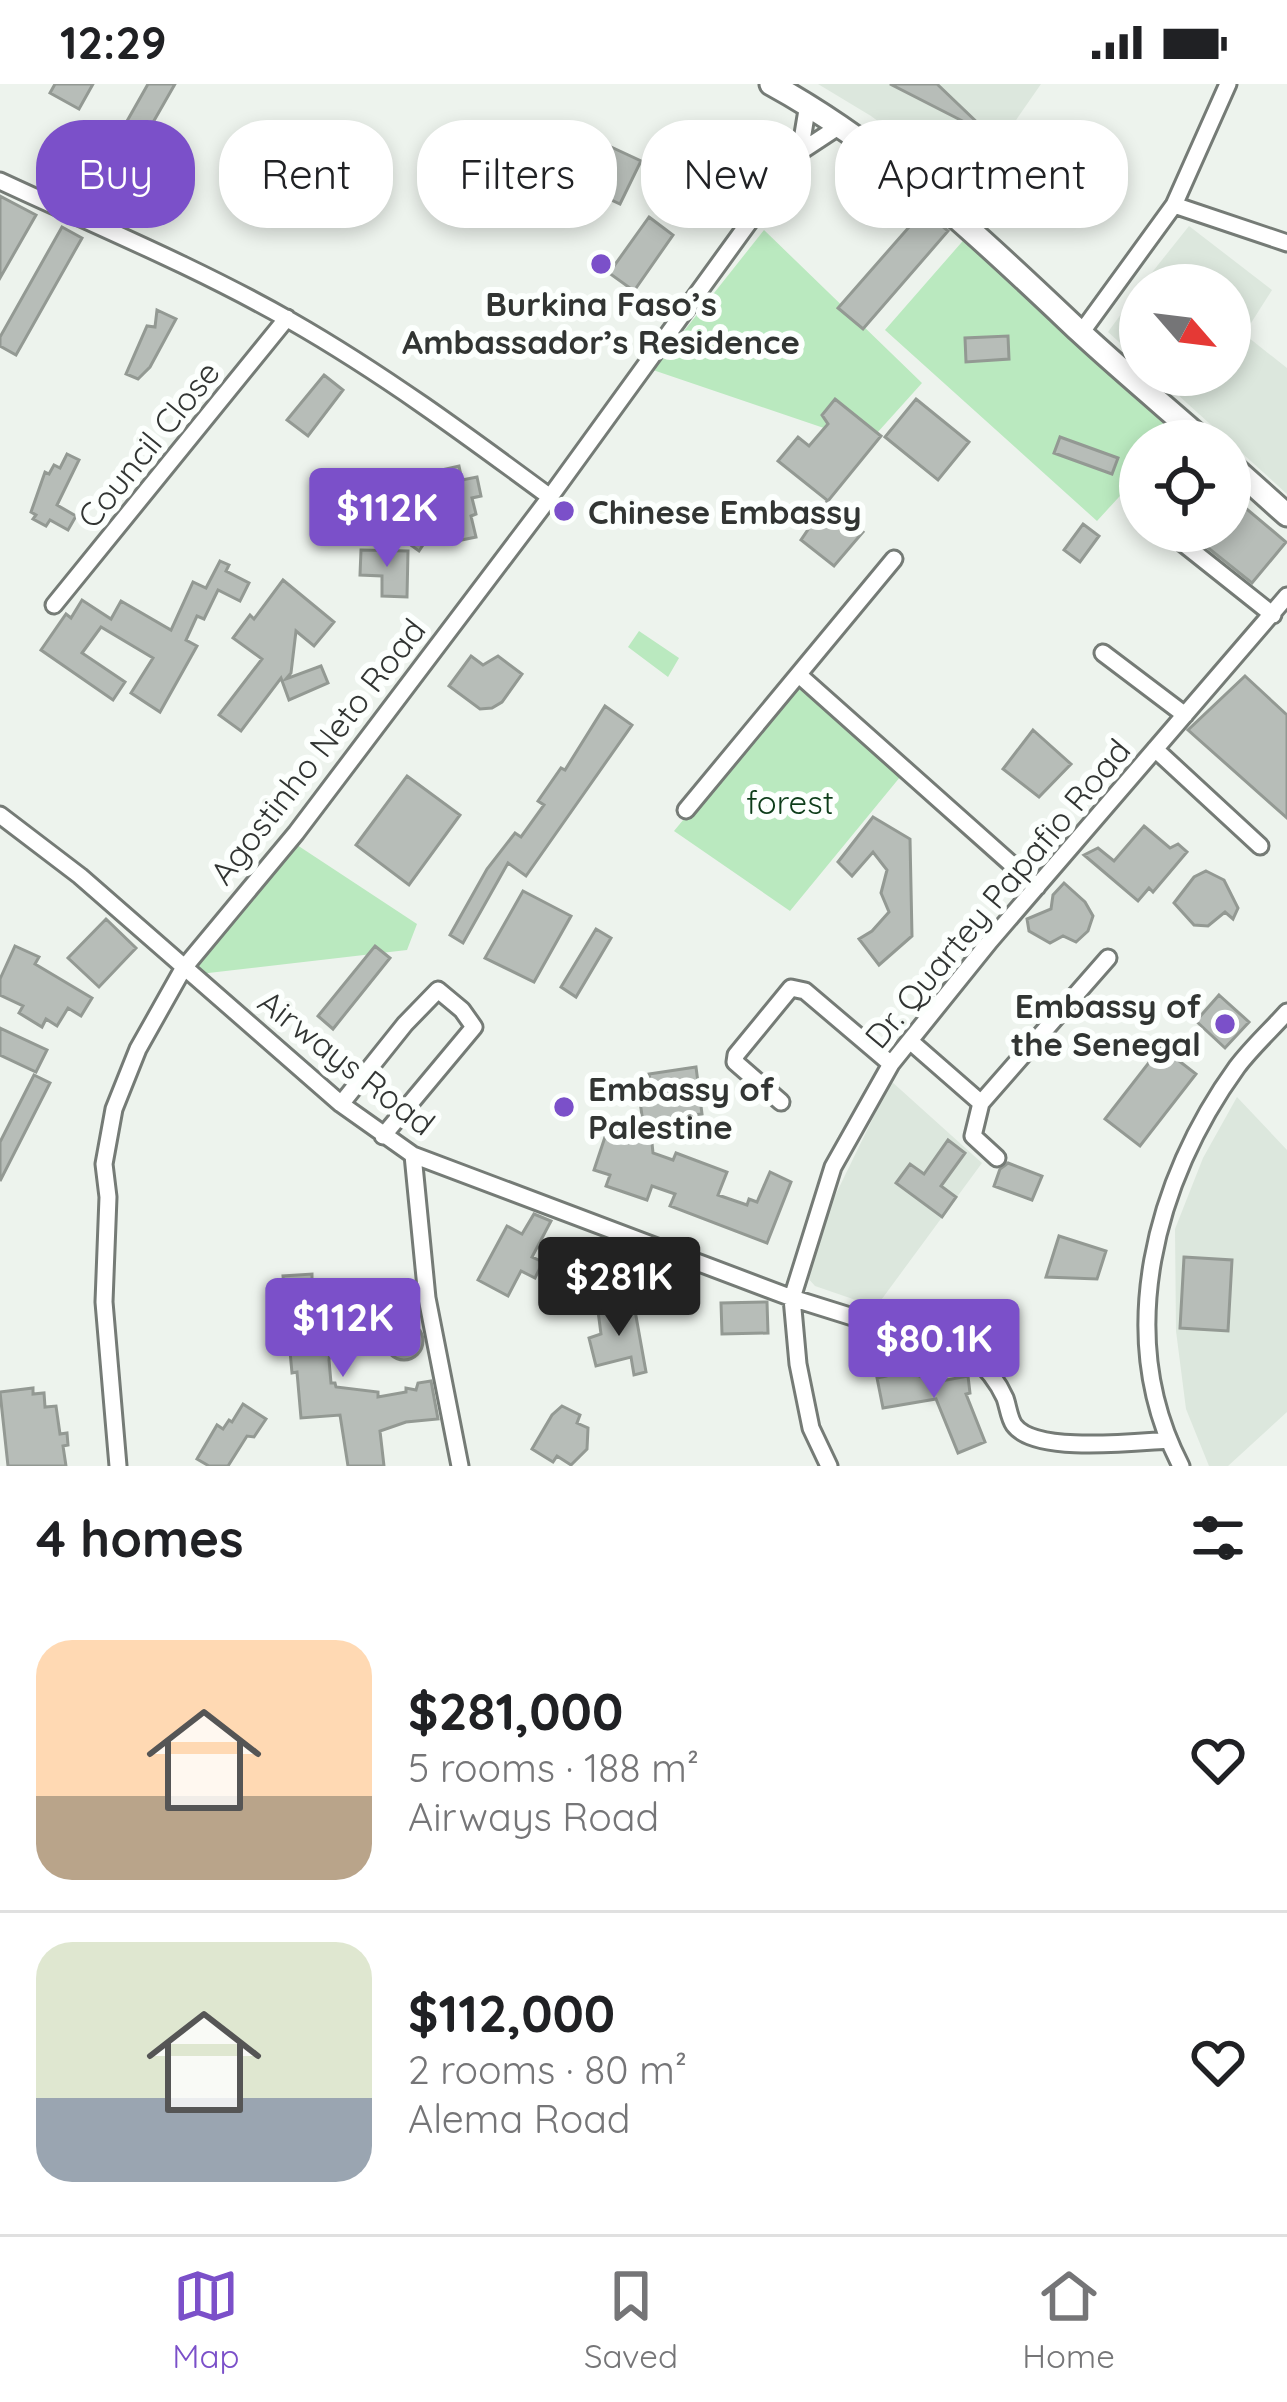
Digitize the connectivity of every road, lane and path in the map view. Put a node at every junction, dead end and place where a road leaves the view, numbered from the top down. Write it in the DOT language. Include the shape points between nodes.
graph roads {
  1 [pos="771,84"];
  2 [pos="1228,84"];
  3 [pos="808,104"];
  4 [pos="805,120"];
  5 [pos="835,121"];
  6 [pos="0,181"];
  7 [pos="1174,205"];
  8 [pos="745,228"];
  9 [pos="969,228"];
  10 [pos="1287,243"];
  11 [pos="287,318"];
  12 [pos="1081,333"];
  13 [pos="1180,420"];
  14 [pos="1251,483"];
  15 [pos="550,497"];
  16 [pos="1287,515"];
  17 [pos="1194,552"];
  18 [pos="894,560"];
  19 [pos="1287,596"];
  20 [pos="55,605"];
  21 [pos="1273,615"];
  22 [pos="1103,653"];
  23 [pos="799,675"];
  24 [pos="1185,715"];
  25 [pos="1155,749"];
  26 [pos="686,810"];
  27 [pos="0,815"];
  28 [pos="1260,846"];
  29 [pos="1037,886"];
  30 [pos="1108,958"];
  31 [pos="183,969"];
  32 [pos="1287,1012"];
  33 [pos="910,1041"];
  34 [pos="891,1064"];
  35 [pos="781,1102"];
  36 [pos="980,1103"];
  37 [pos="341,1104"];
  38 [pos="383,1136"];
  39 [pos="412,1155"];
  40 [pos="997,1158"];
  41 [pos="792,1298"];
  42 [pos="1169,1440"];
  43 [pos="118,1466"];
  44 [pos="460,1466"];
  45 [pos="829,1466"];
  46 [pos="1181,1466"];
  1 -- 3 [label="street"];
  2 -- 7 [label="street"];
  3 -- 4 [label="street, Agostinho Neto Road"];
  3 -- 5 [label="street"];
  6 -- 11 [label="street"];
  7 -- 10 [label="street"];
  7 -- 12 [label="street"];
  8 -- 15 [label="street, Agostinho Neto Road"];
  9 -- 12 [label="street"];
  11 -- 15 [label="street" via="373,369"];
  11 -- 20 [label="street, Council Close"];
  12 -- 13 [label="street"];
  14 -- 16 [label="street"];
  15 -- 31 [label="street, Agostinho Neto Road"];
  17 -- 21 [label="street"];
  18 -- 23 [label="street"];
  19 -- 21 [label="street, Dr. Quartey Papafio Road"];
  21 -- 24 [label="street, Dr. Quartey Papafio Road"];
  22 -- 24 [label="street"];
  23 -- 26 [label="street"];
  23 -- 29 [label="street"];
  24 -- 25 [label="street, Dr. Quartey Papafio Road"];
  25 -- 28 [label="street"];
  25 -- 29 [label="street, Dr. Quartey Papafio Road"];
  27 -- 31 [label="street, Airways Road"];
  29 -- 33 [label="street, Dr. Quartey Papafio Road"];
  30 -- 36 [label="street"];
  31 -- 37 [label="street, Airways Road"];
  31 -- 43 [label="street, Agostinho Neto Road" via="138,1049 114,1109 104,1164 104,1302"];
  32 -- 42 [label="street" via="1210,1109 1163,1210 1151,1258 1148,1334"];
  33 -- 34 [label="street, Dr. Quartey Papafio Road"];
  33 -- 36 [label="street"];
  34 -- 35 [label="street" via="805,991 791,988 735,1062"];
  34 -- 41 [label="street, Dr. Quartey Papafio Road" via="832,1167"];
  36 -- 40 [label="street" via="973,1136"];
  37 -- 38 [label="street, Airways Road"];
  37 -- 38 [label="street" via="438,990 474,1027"];
  38 -- 39 [label="street, Airways Road"];
  39 -- 41 [label="street, Airways Road"];
  39 -- 44 [label="street" via="427,1298"];
  41 -- 42 [label="street, Airways Road" via="971,1354 1030,1438"];
  41 -- 45 [label="street, Dr. Quartey Papafio Road" via="811,1428"];
  42 -- 46 [label="street"];
}
